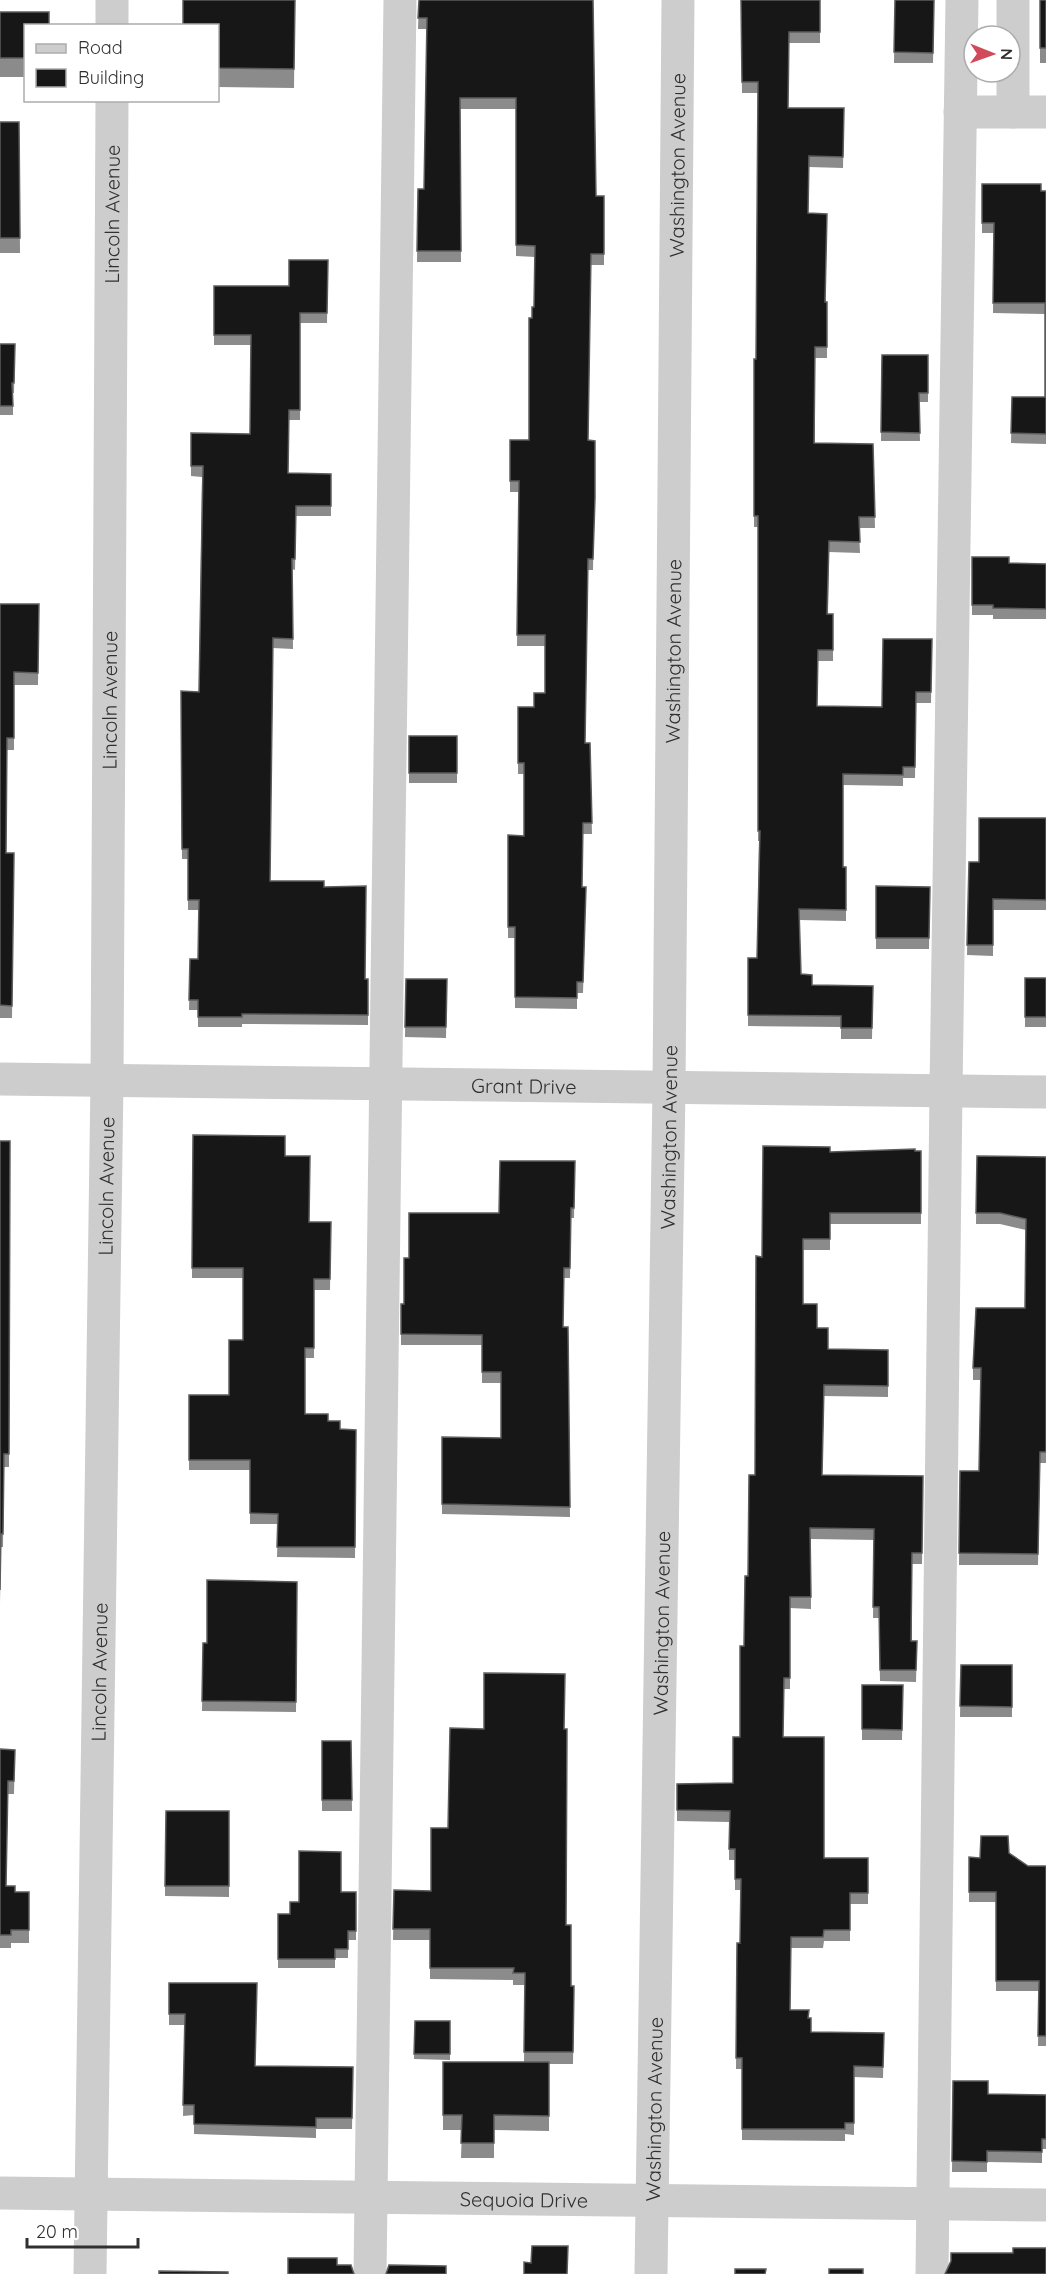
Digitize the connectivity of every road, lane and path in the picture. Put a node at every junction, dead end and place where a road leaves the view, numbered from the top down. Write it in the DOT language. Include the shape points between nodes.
graph roads {
  1 [pos="112,0"];
  2 [pos="400,0"];
  3 [pos="678,0"];
  4 [pos="962,0"];
  5 [pos="1013,0"];
  6 [pos="112,24"];
  7 [pos="112,102"];
  8 [pos="960,112"];
  9 [pos="1013,112"];
  10 [pos="1046,112"];
  11 [pos="0,1079"];
  12 [pos="107,1080"];
  13 [pos="385,1084"];
  14 [pos="669,1087"];
  15 [pos="946,1090"];
  16 [pos="1046,1092"];
  17 [pos="0,2193"];
  18 [pos="91,2194"];
  19 [pos="372,2197"];
  20 [pos="652,2201"];
  21 [pos="932,2204"];
  22 [pos="1046,2205"];
  23 [pos="90,2274"];
  24 [pos="370,2274"];
  25 [pos="651,2274"];
  26 [pos="932,2274"];
  1 -- 6 [label="street"];
  2 -- 13 [label="street"];
  3 -- 14 [label="street, Washington Avenue"];
  4 -- 8 [label="street"];
  5 -- 9 [label="street"];
  7 -- 12 [label="street, Lincoln Avenue"];
  8 -- 9 [label="street"];
  8 -- 15 [label="street"];
  9 -- 10 [label="street"];
  11 -- 12 [label="street, Grant Drive"];
  12 -- 13 [label="street, Grant Drive"];
  12 -- 18 [label="street, Lincoln Avenue"];
  13 -- 14 [label="street, Grant Drive"];
  13 -- 19 [label="street"];
  14 -- 15 [label="street, Grant Drive"];
  14 -- 20 [label="street, Washington Avenue"];
  15 -- 16 [label="street, Grant Drive"];
  15 -- 21 [label="street"];
  17 -- 18 [label="street, Sequoia Drive"];
  18 -- 19 [label="street, Sequoia Drive"];
  18 -- 23 [label="street, Lincoln Avenue"];
  19 -- 20 [label="street, Sequoia Drive"];
  19 -- 24 [label="street"];
  20 -- 21 [label="street, Sequoia Drive"];
  20 -- 25 [label="street, Washington Avenue"];
  21 -- 22 [label="street, Sequoia Drive"];
  21 -- 26 [label="street"];
}
